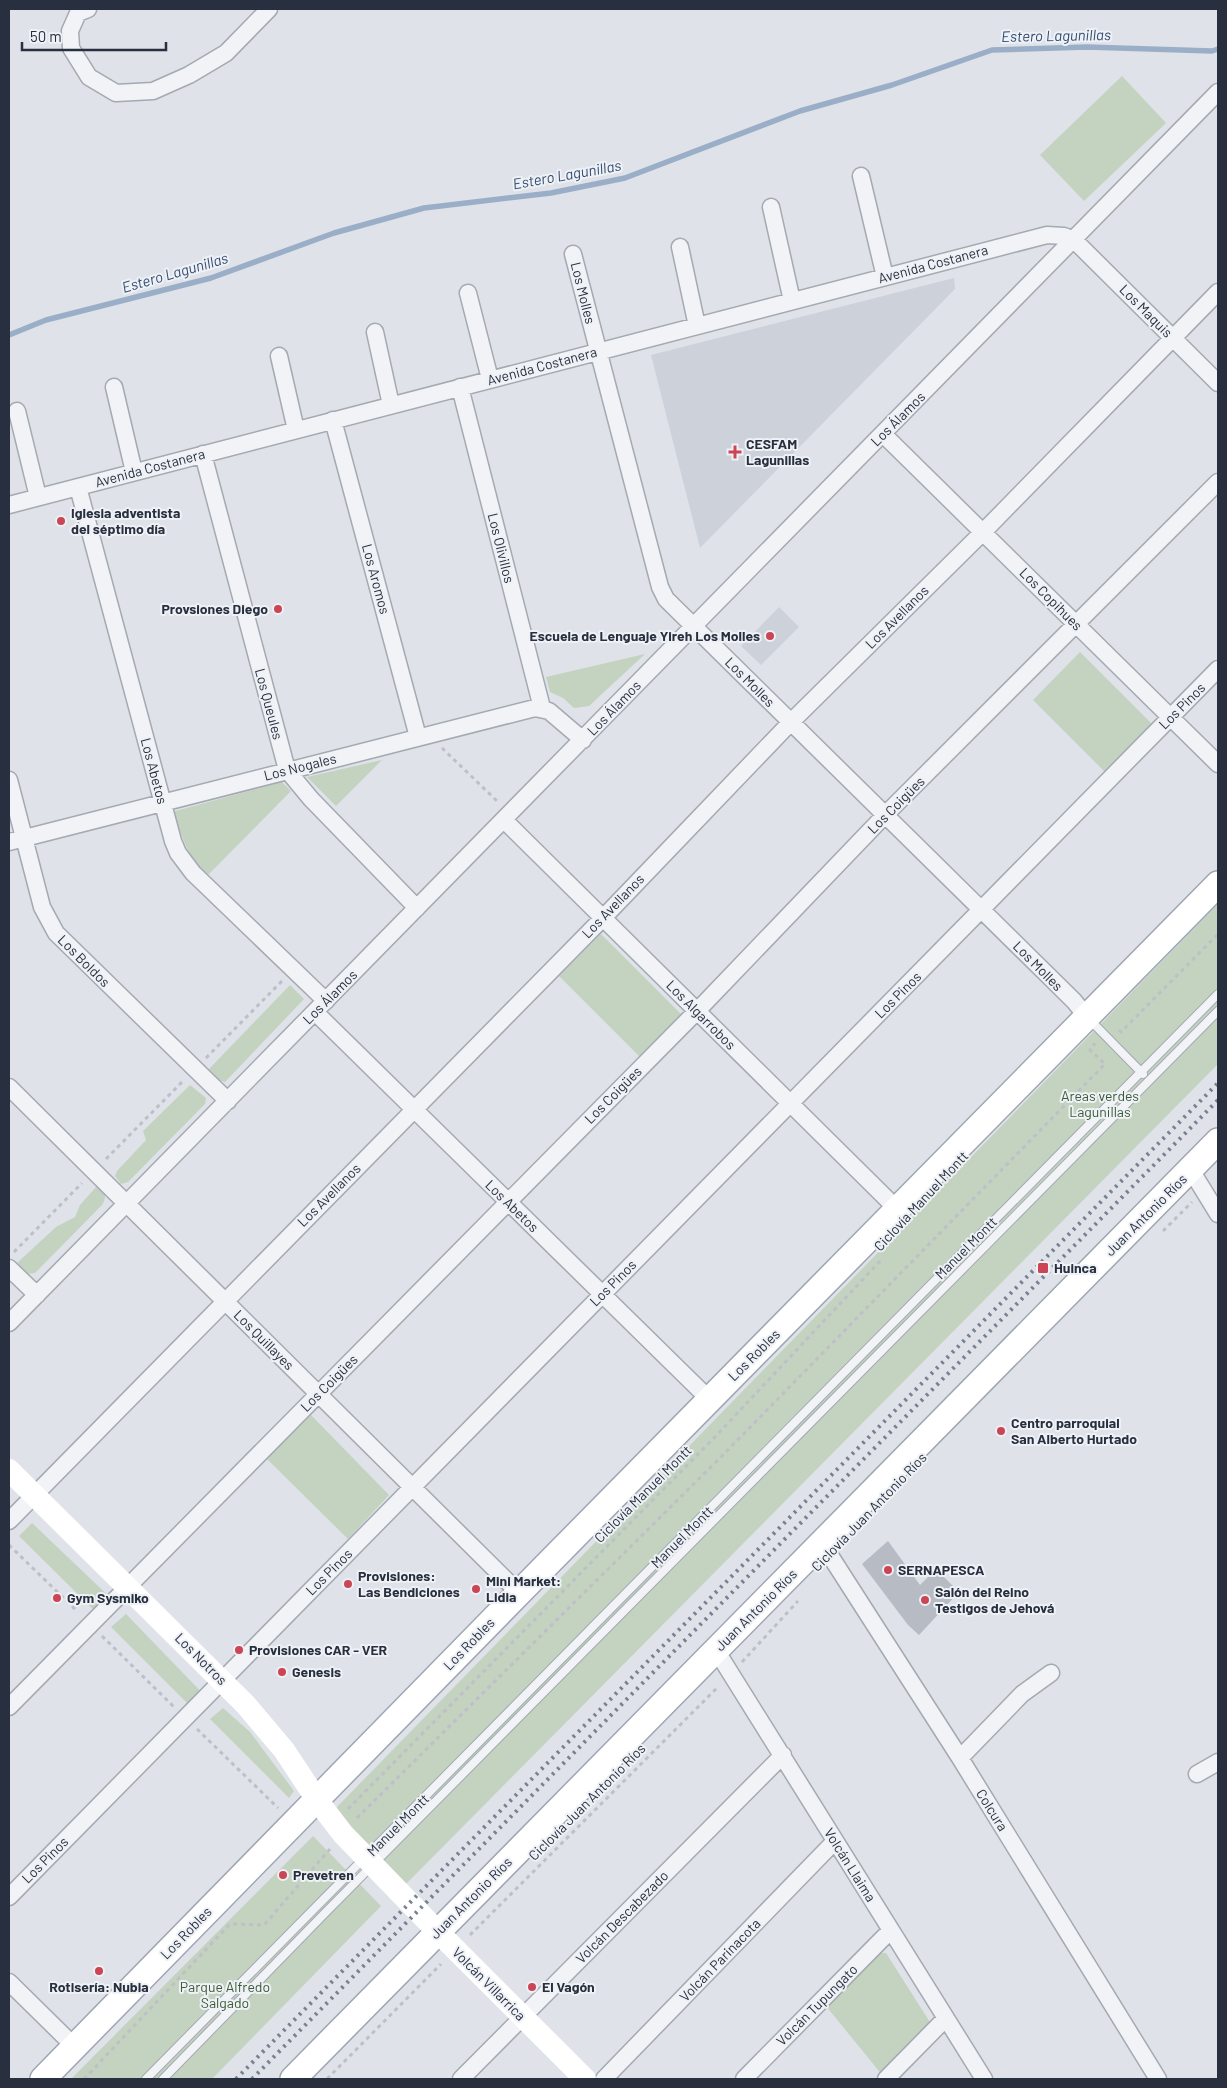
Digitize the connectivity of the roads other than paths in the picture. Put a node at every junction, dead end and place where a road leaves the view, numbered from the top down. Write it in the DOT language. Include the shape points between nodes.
graph roads {
  1 [pos="88,9"];
  2 [pos="269,9"];
  3 [pos="1218,92"];
  4 [pos="861,176"];
  5 [pos="770,207"];
  6 [pos="1074,240"];
  7 [pos="680,247"];
  8 [pos="573,254"];
  9 [pos="885,277"];
  10 [pos="1218,292"];
  11 [pos="468,293"];
  12 [pos="792,301"];
  13 [pos="696,326"];
  14 [pos="375,332"];
  15 [pos="1174,338"];
  16 [pos="598,352"];
  17 [pos="278,356"];
  18 [pos="490,380"];
  19 [pos="1218,383"];
  20 [pos="460,387"];
  21 [pos="114,388"];
  22 [pos="392,405"];
  23 [pos="17,411"];
  24 [pos="333,420"];
  25 [pos="296,430"];
  26 [pos="883,434"];
  27 [pos="203,454"];
  28 [pos="134,472"];
  29 [pos="1218,482"];
  30 [pos="78,487"];
  31 [pos="38,497"];
  32 [pos="9,505"];
  33 [pos="983,532"];
  34 [pos="1077,625"];
  35 [pos="694,627"];
  36 [pos="1218,669"];
  37 [pos="542,708"];
  38 [pos="1171,717"];
  39 [pos="791,722"];
  40 [pos="423,736"];
  41 [pos="583,740"];
  42 [pos="1218,764"];
  43 [pos="287,770"];
  44 [pos="9,780"];
  45 [pos="163,802"];
  46 [pos="886,815"];
  47 [pos="507,817"];
  48 [pos="16,840"];
  49 [pos="1218,884"];
  50 [pos="417,908"];
  51 [pos="981,910"];
  52 [pos="602,918"];
  53 [pos="1218,994"];
  54 [pos="320,1007"];
  55 [pos="697,1011"];
  56 [pos="1218,1011"];
  57 [pos="1087,1017"];
  58 [pos="1141,1072"];
  59 [pos="1150,1080"];
  60 [pos="9,1088"];
  61 [pos="228,1101"];
  62 [pos="791,1104"];
  63 [pos="414,1109"];
  64 [pos="1218,1141"];
  65 [pos="1197,1180"];
  66 [pos="508,1202"];
  67 [pos="126,1204"];
  68 [pos="897,1209"];
  69 [pos="1218,1214"];
  70 [pos="9,1268"];
  71 [pos="602,1294"];
  72 [pos="37,1295"];
  73 [pos="225,1302"];
  74 [pos="9,1323"];
  75 [pos="318,1394"];
  76 [pos="710,1400"];
  77 [pos="9,1470"];
  78 [pos="412,1488"];
  79 [pos="34,1495"];
  80 [pos="9,1521"];
  81 [pos="822,1543"];
  82 [pos="128,1587"];
  83 [pos="519,1593"];
  84 [pos="716,1650"];
  85 [pos="1051,1673"];
  86 [pos="222,1680"];
  87 [pos="9,1708"];
  88 [pos="783,1755"];
  89 [pos="960,1758"];
  90 [pos="1218,1762"];
  91 [pos="1197,1774"];
  92 [pos="317,1800"];
  93 [pos="835,1840"];
  94 [pos="369,1862"];
  95 [pos="9,1897"];
  96 [pos="891,1930"];
  97 [pos="446,1941"];
  98 [pos="9,1982"];
  99 [pos="522,2017"];
  100 [pos="946,2018"];
  101 [pos="75,2047"];
  102 [pos="43,2079"];
  103 [pos="146,2079"];
  104 [pos="163,2079"];
  105 [pos="293,2079"];
  106 [pos="461,2079"];
  107 [pos="585,2079"];
  108 [pos="604,2079"];
  109 [pos="744,2079"];
  110 [pos="886,2079"];
  111 [pos="984,2079"];
  112 [pos="1158,2079"];
  1 -- 2 [label="street" via="78,14 70,31 71,48 90,77 116,93 153,91 189,75 226,53"];
  3 -- 6 [label="street, Los Álamos"];
  4 -- 9 [label="street"];
  5 -- 12 [label="street"];
  6 -- 9 [label="street, Avenida Costanera" via="1047,234"];
  6 -- 15 [label="street, Los Maquis"];
  6 -- 26 [label="street, Los Álamos"];
  7 -- 13 [label="street"];
  8 -- 16 [label="street, Los Molles"];
  9 -- 12 [label="street, Avenida Costanera"];
  10 -- 15 [label="street, Los Avellanos"];
  11 -- 18 [label="street"];
  12 -- 13 [label="street, Avenida Costanera"];
  13 -- 16 [label="street, Avenida Costanera"];
  14 -- 22 [label="street"];
  15 -- 19 [label="street, Los Maquis"];
  15 -- 33 [label="street, Los Avellanos"];
  16 -- 18 [label="street, Avenida Costanera"];
  16 -- 35 [label="street, Los Molles" via="660,587 670,604"];
  17 -- 25 [label="street"];
  18 -- 20 [label="street, Avenida Costanera"];
  20 -- 22 [label="street, Avenida Costanera"];
  20 -- 37 [label="street, Los Olivillos"];
  21 -- 28 [label="street"];
  22 -- 24 [label="street, Avenida Costanera"];
  23 -- 31 [label="street"];
  24 -- 25 [label="street, Avenida Costanera"];
  24 -- 40 [label="street, Los Aromos"];
  25 -- 27 [label="street, Avenida Costanera"];
  26 -- 33 [label="street, Los Copihues"];
  26 -- 35 [label="street, Los Álamos"];
  27 -- 28 [label="street, Avenida Costanera"];
  27 -- 43 [label="street, Los Queules"];
  28 -- 30 [label="street, Avenida Costanera"];
  29 -- 34 [label="street, Los Coigües"];
  30 -- 31 [label="street, Avenida Costanera"];
  30 -- 45 [label="street, Los Abetos"];
  31 -- 32 [label="street, Avenida Costanera"];
  33 -- 34 [label="street, Los Copihues"];
  33 -- 39 [label="street, Los Avellanos"];
  34 -- 38 [label="street, Los Copihues"];
  34 -- 46 [label="street, Los Coigües"];
  35 -- 39 [label="street, Los Molles"];
  35 -- 41 [label="street, Los Álamos"];
  36 -- 38 [label="street, Los Pinos"];
  37 -- 40 [label="street, Los Nogales"];
  37 -- 41 [label="street"];
  38 -- 42 [label="street, Los Copihues"];
  38 -- 51 [label="street, Los Pinos"];
  39 -- 46 [label="street, Los Molles"];
  39 -- 52 [label="street, Los Avellanos"];
  40 -- 43 [label="street, Los Nogales"];
  41 -- 47 [label="street, Los Álamos"];
  43 -- 45 [label="street, Los Nogales"];
  43 -- 50 [label="street, Los Queules" via="310,799"];
  44 -- 48 [label="street, Los Boldos"];
  45 -- 48 [label="street, Los Nogales"];
  45 -- 54 [label="street, Los Abetos" via="173,841 186,864 293,970"];
  46 -- 51 [label="street, Los Molles"];
  46 -- 55 [label="street, Los Coigües"];
  47 -- 50 [label="street, Los Álamos"];
  47 -- 52 [label="street, Los Algarrobos"];
  48 -- 61 [label="street, Los Boldos" via="56,934"];
  49 -- 57 [label="main road"];
  50 -- 54 [label="street, Los Álamos"];
  51 -- 57 [label="street, Los Molles"];
  51 -- 62 [label="street, Los Pinos"];
  52 -- 55 [label="street, Los Algarrobos"];
  52 -- 63 [label="street, Los Avellanos"];
  53 -- 58 [label="lane, Manuel Montt"];
  54 -- 61 [label="street, Los Álamos"];
  54 -- 63 [label="street, Los Abetos"];
  55 -- 62 [label="street, Los Algarrobos"];
  55 -- 66 [label="street, Los Coigües"];
  56 -- 59 [label="lane, Manuel Montt"];
  57 -- 58 [label="lane"];
  57 -- 68 [label="main road"];
  58 -- 59 [label="lane"];
  58 -- 94 [label="lane, Manuel Montt"];
  59 -- 94 [label="lane, Manuel Montt"];
  60 -- 67 [label="street, Los Quillayes"];
  61 -- 67 [label="street, Los Álamos"];
  62 -- 68 [label="street, Los Algarrobos"];
  62 -- 71 [label="street, Los Pinos"];
  63 -- 66 [label="street, Los Abetos"];
  63 -- 73 [label="street, Los Avellanos"];
  64 -- 65 [label="main road, Juan Antonio Ríos"];
  65 -- 69 [label="street"];
  65 -- 81 [label="main road, Juan Antonio Ríos"];
  66 -- 71 [label="street, Los Abetos"];
  66 -- 75 [label="street, Los Coigües"];
  67 -- 72 [label="street, Los Álamos"];
  67 -- 73 [label="street, Los Quillayes"];
  68 -- 76 [label="main road, Los Robles"];
  70 -- 72 [label="street"];
  71 -- 76 [label="street, Los Abetos"];
  71 -- 78 [label="street, Los Pinos"];
  72 -- 74 [label="street, Los Álamos"];
  73 -- 75 [label="street, Los Quillayes"];
  73 -- 79 [label="street, Los Avellanos"];
  75 -- 78 [label="street, Los Quillayes"];
  75 -- 82 [label="street, Los Coigües"];
  76 -- 83 [label="main road, Los Robles"];
  77 -- 79 [label="street, Los Notros"];
  78 -- 83 [label="street, Los Quillayes"];
  78 -- 86 [label="street, Los Pinos"];
  79 -- 80 [label="street, Los Avellanos"];
  79 -- 82 [label="street, Los Notros"];
  81 -- 84 [label="main road, Juan Antonio Ríos"];
  81 -- 89 [label="street, Colcura"];
  82 -- 86 [label="street, Los Notros"];
  82 -- 87 [label="street, Los Coigües"];
  83 -- 92 [label="main road, Los Robles"];
  84 -- 88 [label="street, Volcán Llaima"];
  84 -- 97 [label="main road, Juan Antonio Ríos"];
  85 -- 89 [label="street" via="1022,1694"];
  86 -- 92 [label="street, Los Notros" via="272,1735"];
  86 -- 95 [label="street, Los Pinos"];
  88 -- 93 [label="street, Volcán Llaima"];
  88 -- 99 [label="street, Volcán Descabezado"];
  89 -- 112 [label="street, Colcura"];
  90 -- 91 [label="street"];
  92 -- 94 [label="street, Los Notros"];
  92 -- 101 [label="main road, Los Robles"];
  93 -- 96 [label="street, Volcán Llaima"];
  93 -- 108 [label="street, Volcán Parinacota"];
  94 -- 97 [label="street, Volcán Villarrica"];
  94 -- 103 [label="lane, Manuel Montt"];
  94 -- 104 [label="lane, Manuel Montt"];
  96 -- 100 [label="street, Volcán Llaima"];
  96 -- 109 [label="street, Volcán Tupungato"];
  97 -- 99 [label="street, Volcán Villarrica"];
  97 -- 105 [label="main road, Juan Antonio Ríos"];
  98 -- 101 [label="street"];
  99 -- 106 [label="street, Volcán Descabezado"];
  99 -- 107 [label="street, Volcán Villarrica"];
  100 -- 110 [label="street"];
  100 -- 111 [label="street, Volcán Llaima"];
  101 -- 102 [label="main road, Los Robles"];
}
